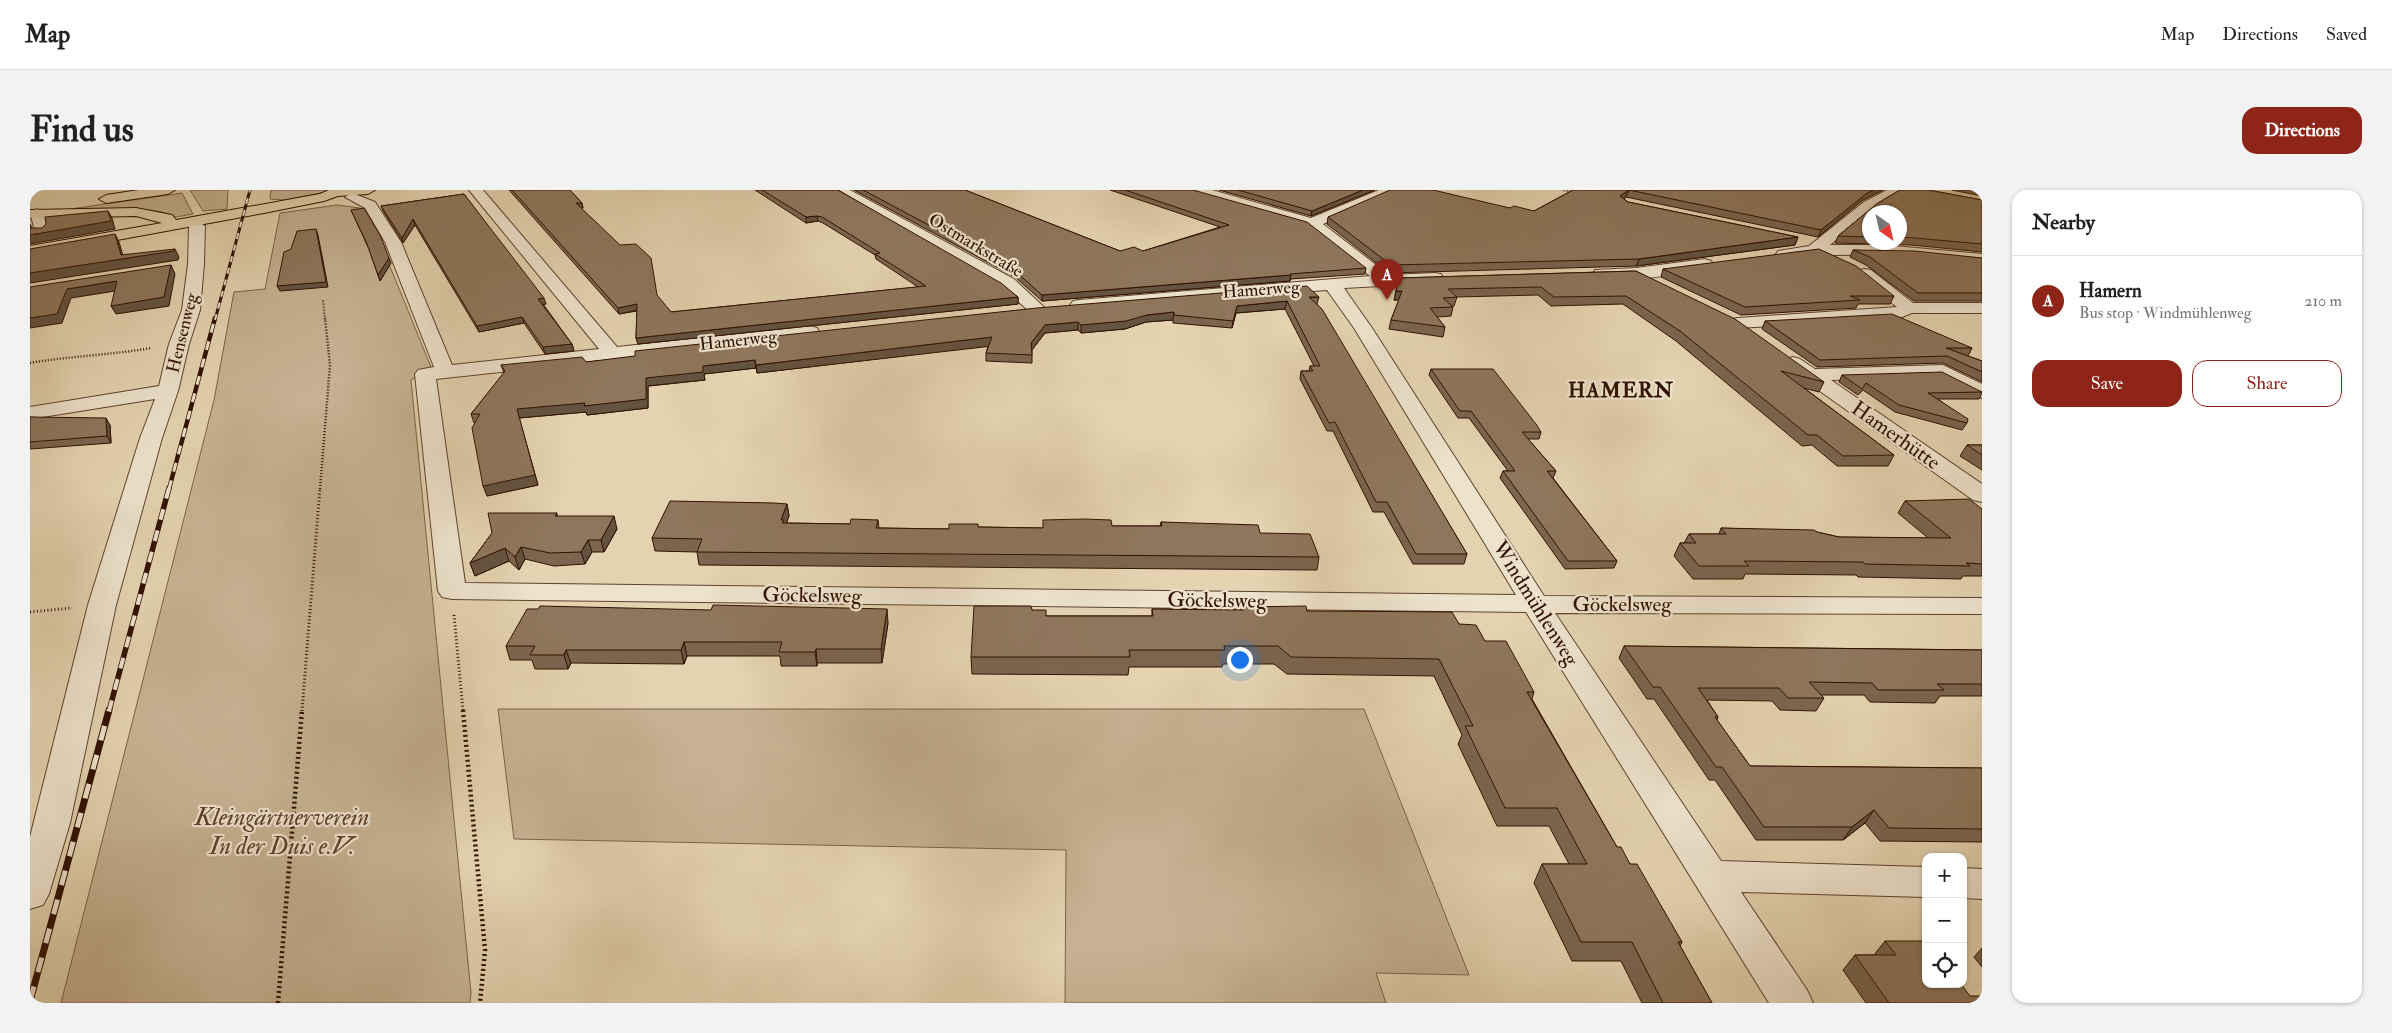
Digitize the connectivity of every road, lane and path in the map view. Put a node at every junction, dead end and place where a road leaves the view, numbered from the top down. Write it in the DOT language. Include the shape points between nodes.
graph roads {
  1 [pos="127,190"];
  2 [pos="168,190"];
  3 [pos="476,190"];
  4 [pos="840,190"];
  5 [pos="1197,190"];
  6 [pos="1391,190"];
  7 [pos="1563,190"];
  8 [pos="1897,190"];
  9 [pos="383,191"];
  10 [pos="1572,192"];
  11 [pos="358,194"];
  12 [pos="90,195"];
  13 [pos="330,195"];
  14 [pos="48,200"];
  15 [pos="32,209"];
  16 [pos="1312,223"];
  17 [pos="171,225"];
  18 [pos="197,226"];
  19 [pos="41,232"];
  20 [pos="1794,239"];
  21 [pos="1822,243"];
  22 [pos="30,251"];
  23 [pos="1771,256"];
  24 [pos="1982,259"];
  25 [pos="1725,262"];
  26 [pos="196,264"];
  27 [pos="177,267"];
  28 [pos="1636,273"];
  29 [pos="1588,274"];
  30 [pos="1452,278"];
  31 [pos="1379,280"];
  32 [pos="1332,284"];
  33 [pos="1664,286"];
  34 [pos="323,300"];
  35 [pos="1909,308"];
  36 [pos="1982,308"];
  37 [pos="1037,309"];
  38 [pos="1012,312"];
  39 [pos="1368,313"];
  40 [pos="827,331"];
  41 [pos="179,344"];
  42 [pos="612,353"];
  43 [pos="30,363"];
  44 [pos="445,371"];
  45 [pos="1811,375"];
  46 [pos="168,391"];
  47 [pos="1982,392"];
  48 [pos="30,413"];
  49 [pos="1982,496"];
  50 [pos="452,591"];
  51 [pos="1535,604"];
  52 [pos="102,605"];
  53 [pos="1982,606"];
  54 [pos="30,612"];
  55 [pos="1711,876"];
  56 [pos="1922,882"];
  57 [pos="1967,883"];
  58 [pos="1982,884"];
  59 [pos="30,894"];
  60 [pos="278,1003"];
  61 [pos="480,1003"];
  62 [pos="1792,1003"];
  1 -- 12 [label="main road"];
  2 -- 15 [label="main road"];
  3 -- 42 [label="street"];
  4 -- 37 [label="street, Ostmarkstraße" via="1008,283"];
  5 -- 16 [label="street"];
  6 -- 16 [label="street"];
  7 -- 10 [label="path"];
  8 -- 21 [label="street" via="1869,205"];
  9 -- 11 [label="main road"];
  11 -- 13 [label="main road"];
  11 -- 44 [label="street" via="370,205 393,242"];
  13 -- 17 [label="main road"];
  14 -- 15 [label="main road"];
  15 -- 17 [label="main road" via="136,212 167,218"];
  15 -- 19 [label="street"];
  16 -- 31 [label="street"];
  17 -- 22 [label="main road"];
  18 -- 26 [label="street, Hensenweg"];
  20 -- 21 [label="street"];
  21 -- 23 [label="street"];
  21 -- 24 [label="street"];
  21 -- 35 [label="street"];
  25 -- 28 [label="street"];
  26 -- 27 [label="street"];
  26 -- 41 [label="street, Hensenweg" via="191,310"];
  28 -- 29 [label="street"];
  28 -- 33 [label="street"];
  30 -- 31 [label="street, Hamerweg"];
  31 -- 32 [label="street, Hamerweg"];
  31 -- 39 [label="street"];
  32 -- 37 [label="street, Hamerweg"];
  32 -- 39 [label="street, Windmühlenweg"];
  34 -- 60 [label="path" via="330,365"];
  35 -- 36 [label="street"];
  35 -- 45 [label="street, Hamerhütte" via="1898,314 1729,319"];
  37 -- 38 [label="street, Hamerweg"];
  39 -- 51 [label="street, Windmühlenweg"];
  40 -- 42 [label="street, Hamerweg"];
  41 -- 43 [label="path"];
  41 -- 46 [label="street, Hensenweg"];
  42 -- 44 [label="street, Hamerweg"];
  44 -- 50 [label="street, Hamerweg" via="425,374"];
  45 -- 47 [label="street, Hamerhütte" via="1943,371"];
  45 -- 49 [label="street, Hamerhütte"];
  46 -- 48 [label="street, Hensenweg"];
  46 -- 52 [label="street"];
  50 -- 51 [label="street, Göckelsweg"];
  50 -- 61 [label="path" via="485,950"];
  51 -- 53 [label="street, Göckelsweg"];
  51 -- 55 [label="street, Windmühlenweg"];
  52 -- 54 [label="path"];
  52 -- 59 [label="street" via="52,823"];
  55 -- 56 [label="street"];
  55 -- 62 [label="street, Windmühlenweg"];
  57 -- 58 [label="street"];
}
